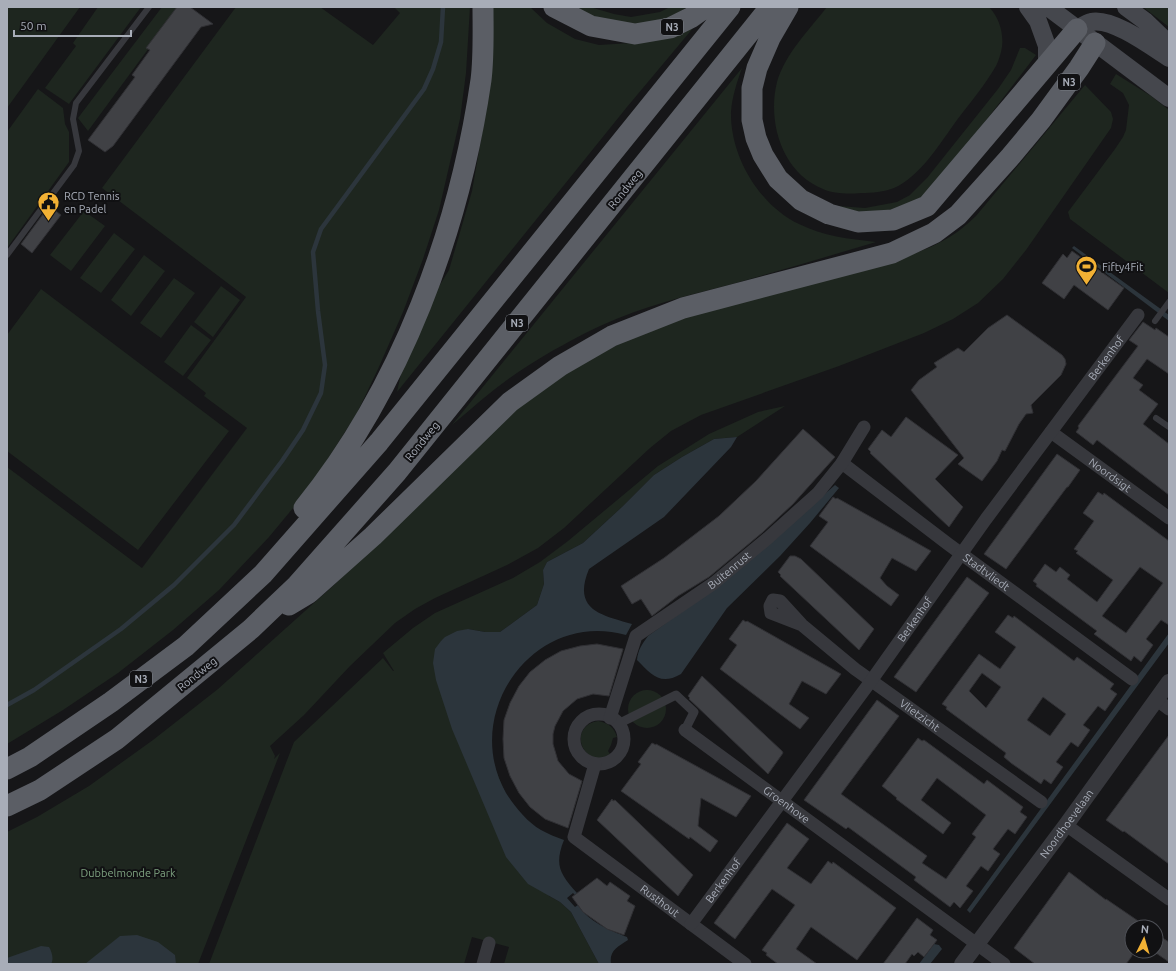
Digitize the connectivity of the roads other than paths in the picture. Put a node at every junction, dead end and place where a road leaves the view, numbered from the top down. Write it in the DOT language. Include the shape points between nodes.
graph roads {
  1 [pos="149,7"];
  2 [pos="483,7"];
  3 [pos="554,7"];
  4 [pos="706,7"];
  5 [pos="730,7"];
  6 [pos="770,7"];
  7 [pos="788,7"];
  8 [pos="1028,7"];
  9 [pos="1048,7"];
  10 [pos="1126,7"];
  11 [pos="1103,14"];
  12 [pos="1077,29"];
  13 [pos="1095,43"];
  14 [pos="1169,44"];
  15 [pos="1169,58"];
  16 [pos="1047,65"];
  17 [pos="1169,98"];
  18 [pos="7,254"];
  19 [pos="1169,302"];
  20 [pos="1138,315"];
  21 [pos="1155,321"];
  22 [pos="1156,418"];
  23 [pos="864,427"];
  24 [pos="1169,427"];
  25 [pos="1051,432"];
  26 [pos="842,463"];
  27 [pos="1169,518"];
  28 [pos="962,553"];
  29 [pos="263,574"];
  30 [pos="802,625"];
  31 [pos="252,629"];
  32 [pos="1132,679"];
  33 [pos="871,681"];
  34 [pos="1169,682"];
  35 [pos="1163,704"];
  36 [pos="614,721"];
  37 [pos="685,730"];
  38 [pos="595,764"];
  39 [pos="7,769"];
  40 [pos="782,802"];
  41 [pos="1041,802"];
  42 [pos="7,806"];
  43 [pos="1066,825"];
  44 [pos="1169,899"];
  45 [pos="691,924"];
  46 [pos="489,943"];
  47 [pos="976,944"];
  48 [pos="483,964"];
  49 [pos="745,964"];
  50 [pos="962,964"];
  51 [pos="1004,964"];
  1 -- 18 [label="lane" via="76,103 73,119 79,150 74,165"];
  2 -- 29 [label="highway, N3" via="481,78 466,164 432,278 390,373 350,443 316,492 273,546"];
  3 -- 4 [label="highway, N3" via="591,26 635,34 670,28"];
  5 -- 29 [label="highway, N3" via="379,442"];
  6 -- 31 [label="highway, Rondweg / N3" via="397,472 297,585"];
  7 -- 16 [label="highway, N3" via="770,38 757,68 752,88 752,120 756,138 778,179 801,200 829,214 858,222 894,220 927,206"];
  8 -- 16 [label="main road" via="1038,21 1047,46"];
  9 -- 12 [label="main road"];
  10 -- 14 [label="main road"];
  11 -- 12 [label="main road"];
  11 -- 13 [label="main road" via="1102,33"];
  11 -- 15 [label="main road" via="1120,28"];
  12 -- 13 [label="main road"];
  12 -- 16 [label="highway, N3"];
  13 -- 17 [label="main road"];
  13 -- 31 [label="highway, N3" via="1046,114 1011,156 958,215 934,233 892,253 683,308 612,336 560,366 510,402 373,536 308,594"];
  19 -- 21 [label="lane"];
  20 -- 25 [label="street, Berkenhof"];
  22 -- 24 [label="lane"];
  23 -- 26 [label="street, Buitenrust"];
  25 -- 27 [label="street, Noordsigt"];
  25 -- 28 [label="street, Berkenhof"];
  26 -- 28 [label="street, Stadtvliedt"];
  26 -- 36 [label="street, Buitenrust" via="818,493 768,538 714,583 636,636"];
  28 -- 32 [label="street, Stadtvliedt"];
  28 -- 33 [label="street, Berkenhof"];
  29 -- 39 [label="highway, N3" via="186,646 105,706 30,757"];
  30 -- 33 [label="street, Vlietzicht"];
  31 -- 42 [label="highway, Rondweg / N3" via="117,739 40,790"];
  33 -- 40 [label="street, Berkenhof"];
  33 -- 41 [label="street, Vlietzicht"];
  34 -- 35 [label="street, Noordhoevelaan"];
  35 -- 43 [label="street, Noordhoevelaan"];
  36 -- 37 [label="street, Groenhove" via="676,695 694,712"];
  36 -- 38 [label="street" via="623,735 621,750 611,761"];
  36 -- 38 [label="street" via="598,715 591,716 576,729 576,748 583,759"];
  37 -- 40 [label="street, Groenhove"];
  38 -- 45 [label="street, Rusthout" via="574,837"];
  40 -- 45 [label="street, Berkenhof"];
  40 -- 47 [label="street, Groenhove"];
  43 -- 44 [label="street"];
  43 -- 47 [label="street, Noordhoevelaan"];
  45 -- 49 [label="street, Rusthout"];
  46 -- 48 [label="street"];
  47 -- 50 [label="street, Noordhoevelaan"];
  47 -- 51 [label="street, Groenhove"];
}
